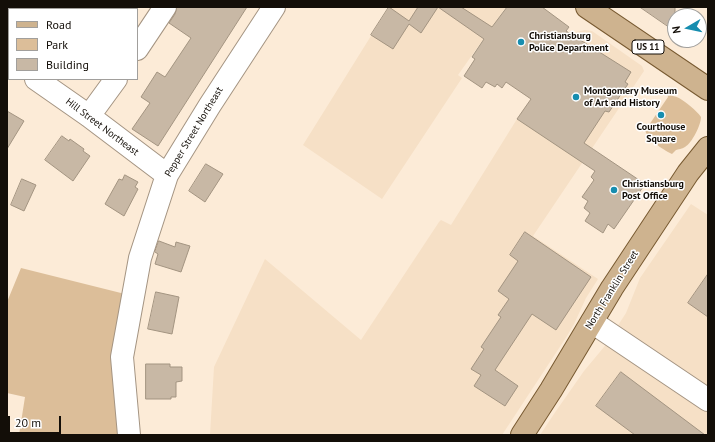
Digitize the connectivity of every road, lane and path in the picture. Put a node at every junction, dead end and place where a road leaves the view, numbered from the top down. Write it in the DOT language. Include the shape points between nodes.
graph roads {
  1 [pos="274,7"];
  2 [pos="587,7"];
  3 [pos="163,9"];
  4 [pos="138,47"];
  5 [pos="37,80"];
  6 [pos="115,80"];
  7 [pos="708,89"];
  8 [pos="89,116"];
  9 [pos="708,148"];
  10 [pos="167,175"];
  11 [pos="592,322"];
  12 [pos="708,400"];
  13 [pos="129,435"];
  14 [pos="522,435"];
  1 -- 10 [label="street, Pepper Street Northeast"];
  2 -- 7 [label="main road, US 11"];
  3 -- 4 [label="street"];
  5 -- 8 [label="street, Hill Street Northeast"];
  6 -- 8 [label="street"];
  8 -- 10 [label="street, Hill Street Northeast"];
  9 -- 11 [label="main road, North Franklin Street" via="688,173"];
  10 -- 13 [label="street, Pepper Street Northeast" via="140,258 122,357"];
  11 -- 12 [label="street"];
  11 -- 14 [label="main road, North Franklin Street"];
}
